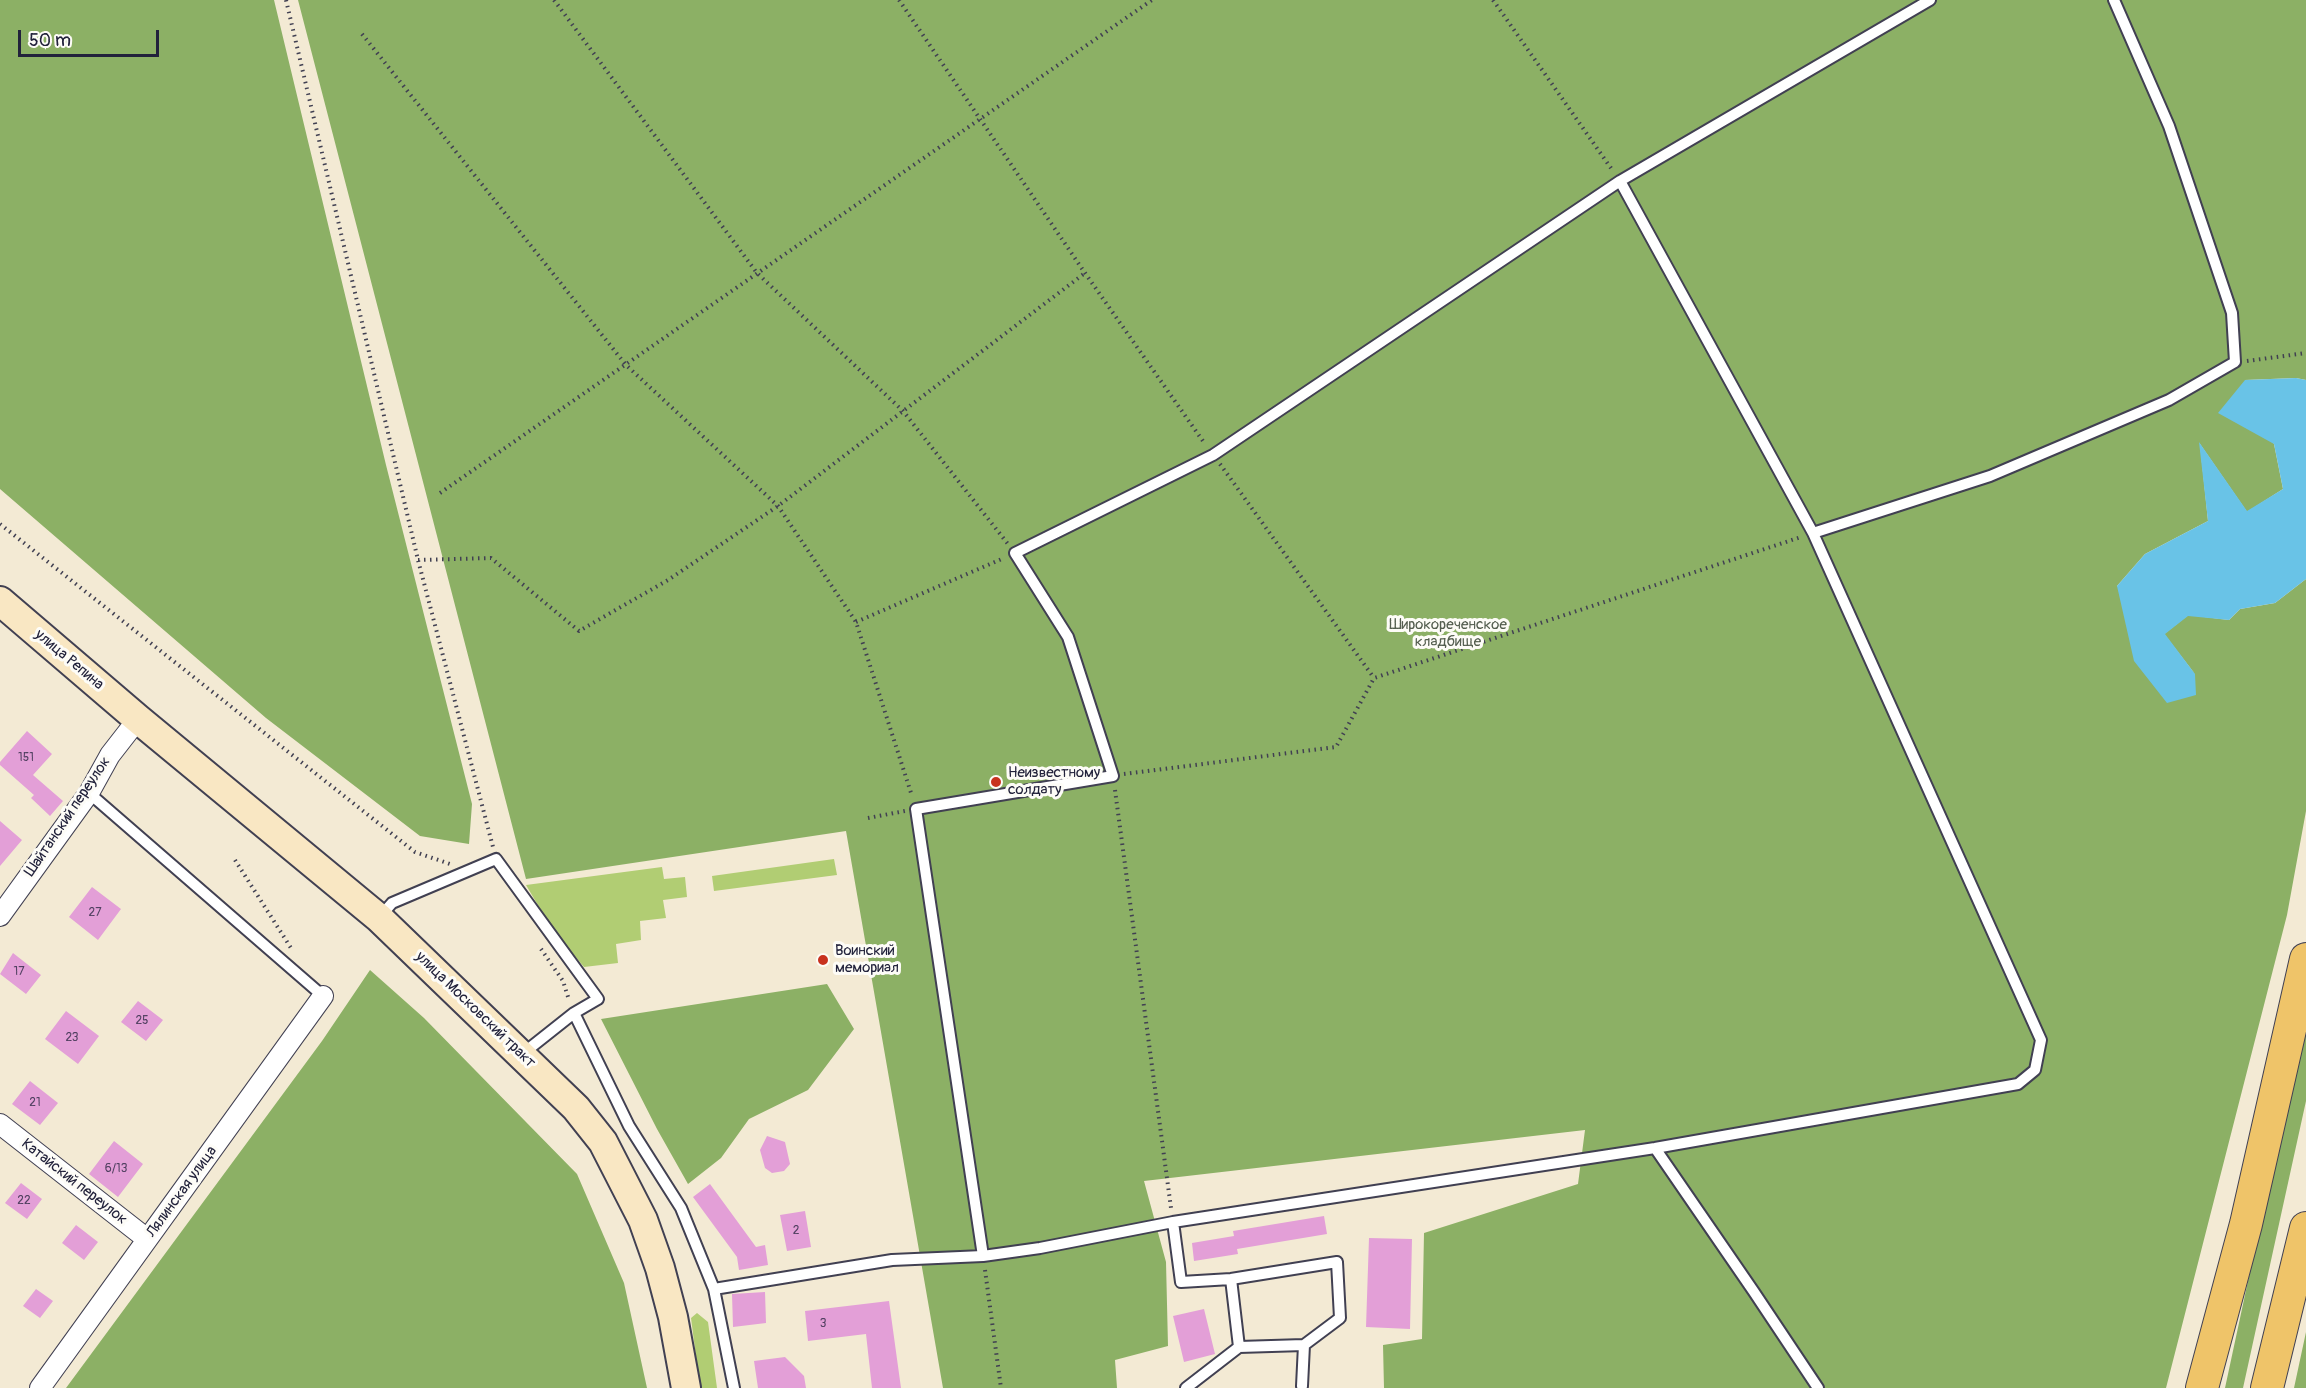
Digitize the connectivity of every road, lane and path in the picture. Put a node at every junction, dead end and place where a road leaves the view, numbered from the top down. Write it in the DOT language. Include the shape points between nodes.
graph roads {
  1 [pos="286,0"];
  2 [pos="555,0"];
  3 [pos="898,0"];
  4 [pos="1152,0"];
  5 [pos="1493,0"];
  6 [pos="1930,0"];
  7 [pos="2114,0"];
  8 [pos="362,34"];
  9 [pos="979,118"];
  10 [pos="1620,181"];
  11 [pos="757,273"];
  12 [pos="1085,273"];
  13 [pos="2306,353"];
  14 [pos="2235,362"];
  15 [pos="626,365"];
  16 [pos="903,411"];
  17 [pos="1213,455"];
  18 [pos="440,493"];
  19 [pos="778,506"];
  20 [pos="0,524"];
  21 [pos="1813,533"];
  22 [pos="1015,553"];
  23 [pos="418,560"];
  24 [pos="0,601"];
  25 [pos="856,622"];
  26 [pos="1374,678"];
  27 [pos="138,719"];
  28 [pos="1113,776"];
  29 [pos="88,792"];
  30 [pos="916,809"];
  31 [pos="868,818"];
  32 [pos="496,859"];
  33 [pos="235,860"];
  34 [pos="471,871"];
  35 [pos="0,916"];
  36 [pos="380,918"];
  37 [pos="537,943"];
  38 [pos="298,958"];
  39 [pos="2306,959"];
  40 [pos="323,996"];
  41 [pos="574,1013"];
  42 [pos="521,1056"];
  43 [pos="0,1124"];
  44 [pos="1655,1148"];
  45 [pos="1173,1222"];
  46 [pos="2306,1228"];
  47 [pos="147,1239"];
  48 [pos="983,1256"];
  49 [pos="1231,1279"];
  50 [pos="714,1289"];
  51 [pos="1304,1345"];
  52 [pos="1239,1347"];
  53 [pos="1302,1386"];
  54 [pos="40,1388"];
  55 [pos="686,1388"];
  56 [pos="734,1388"];
  57 [pos="1001,1388"];
  58 [pos="1186,1388"];
  59 [pos="1818,1388"];
  60 [pos="2202,1388"];
  61 [pos="2267,1388"];
  1 -- 23 [label="path"];
  2 -- 11 [label="path"];
  3 -- 9 [label="path"];
  4 -- 9 [label="path"];
  5 -- 10 [label="path"];
  6 -- 10 [label="lane"];
  7 -- 14 [label="lane" via="2169,126 2232,313"];
  8 -- 15 [label="path"];
  9 -- 11 [label="path"];
  9 -- 12 [label="path"];
  10 -- 17 [label="lane"];
  10 -- 21 [label="lane"];
  11 -- 15 [label="path"];
  11 -- 16 [label="path"];
  12 -- 16 [label="path"];
  12 -- 17 [label="path"];
  13 -- 14 [label="path"];
  14 -- 21 [label="lane" via="2169,400 1990,476"];
  15 -- 18 [label="path"];
  15 -- 19 [label="path"];
  16 -- 19 [label="path"];
  16 -- 22 [label="path"];
  17 -- 22 [label="lane"];
  17 -- 26 [label="path"];
  19 -- 23 [label="path" via="668,580 579,631 491,558"];
  19 -- 25 [label="path"];
  20 -- 34 [label="path" via="415,852"];
  21 -- 26 [label="path"];
  21 -- 44 [label="lane" via="2041,1040 2035,1070 2018,1084"];
  22 -- 25 [label="path"];
  22 -- 28 [label="lane" via="1068,637"];
  23 -- 32 [label="path"];
  24 -- 27 [label="main road, улица Репина"];
  25 -- 30 [label="path"];
  26 -- 28 [label="path" via="1336,747"];
  27 -- 29 [label="street, Шайтанский переулок"];
  27 -- 36 [label="main road, улица Московский тракт"];
  28 -- 30 [label="lane"];
  28 -- 45 [label="path"];
  29 -- 35 [label="street, Шайтанский переулок"];
  29 -- 40 [label="lane"];
  30 -- 31 [label="path"];
  30 -- 48 [label="lane"];
  32 -- 34 [label="lane"];
  32 -- 41 [label="lane" via="598,999"];
  33 -- 38 [label="path"];
  34 -- 36 [label="lane" via="392,903"];
  36 -- 42 [label="main road, улица Московский тракт"];
  37 -- 41 [label="path" via="563,981"];
  39 -- 60 [label="main road" via="2246,1224"];
  40 -- 47 [label="street, Лялинская улица"];
  41 -- 42 [label="lane"];
  41 -- 50 [label="lane" via="629,1126 681,1208"];
  42 -- 55 [label="main road, улица Московский тракт" via="576,1108 603,1142 643,1220 673,1317"];
  43 -- 47 [label="street, Катайский переулок"];
  44 -- 45 [label="lane"];
  44 -- 59 [label="lane"];
  45 -- 48 [label="lane"];
  45 -- 49 [label="lane" via="1181,1282"];
  46 -- 61 [label="main road"];
  47 -- 54 [label="street, Лялинская улица"];
  48 -- 50 [label="lane" via="892,1260"];
  48 -- 57 [label="path"];
  49 -- 51 [label="lane" via="1337,1262 1340,1318"];
  49 -- 52 [label="lane"];
  50 -- 56 [label="lane"];
  51 -- 52 [label="lane"];
  51 -- 53 [label="lane"];
  52 -- 58 [label="lane"];
}
